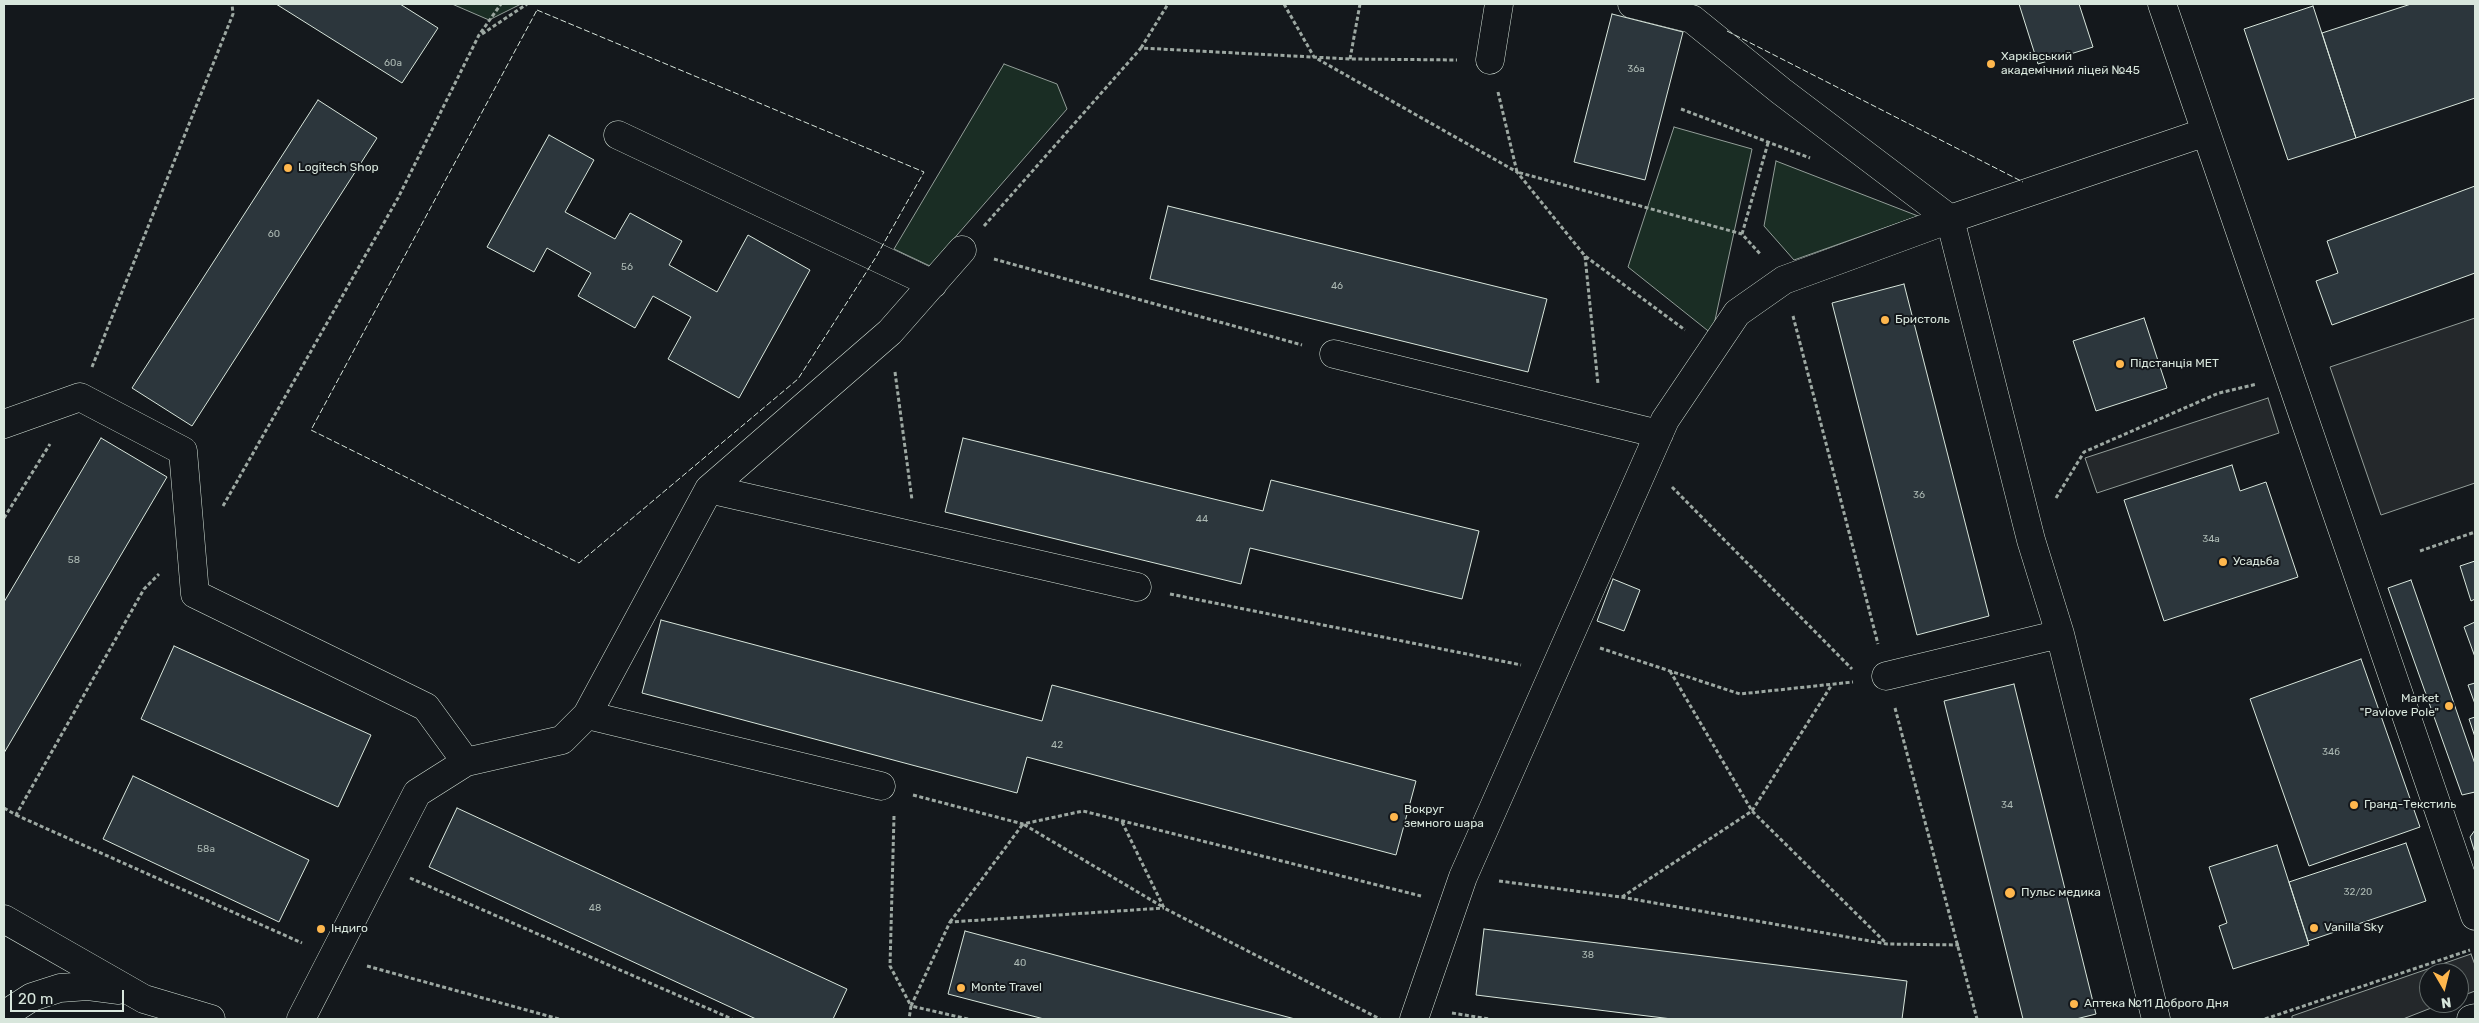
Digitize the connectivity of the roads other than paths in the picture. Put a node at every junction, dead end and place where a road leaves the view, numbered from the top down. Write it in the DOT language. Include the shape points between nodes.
graph roads {
  1 [pos="1499,4"];
  2 [pos="1632,4"];
  3 [pos="2162,4"];
  4 [pos="1490,60"];
  5 [pos="2206,132"];
  6 [pos="618,135"];
  7 [pos="1950,219"];
  8 [pos="962,250"];
  9 [pos="933,284"];
  10 [pos="1334,354"];
  11 [pos="4,424"];
  12 [pos="1659,434"];
  13 [pos="709,489"];
  14 [pos="1137,587"];
  15 [pos="2060,634"];
  16 [pos="1875,678"];
  17 [pos="587,715"];
  18 [pos="466,762"];
  19 [pos="888,788"];
  20 [pos="2475,916"];
  21 [pos="4,919"];
  22 [pos="144,999"];
  23 [pos="4,1015"];
  24 [pos="2475,1018"];
  25 [pos="173,1019"];
  26 [pos="211,1019"];
  27 [pos="301,1019"];
  28 [pos="1414,1019"];
  29 [pos="2156,1019"];
  30 [pos="2471,1019"];
  1 -- 4 [label="street"];
  2 -- 7 [label="street" via="1692,19"];
  3 -- 5 [label="street"];
  5 -- 7 [label="street"];
  5 -- 20 [label="street"];
  6 -- 9 [label="street"];
  7 -- 12 [label="street" via="1784,280 1737,313 1665,420"];
  7 -- 15 [label="street" via="2031,540"];
  8 -- 9 [label="street"];
  9 -- 13 [label="street" via="890,332"];
  10 -- 12 [label="street"];
  11 -- 18 [label="street" via="80,397 183,451 195,594 426,707"];
  12 -- 28 [label="street" via="1463,876"];
  13 -- 14 [label="street"];
  13 -- 17 [label="street"];
  15 -- 16 [label="street"];
  15 -- 29 [label="street"];
  17 -- 18 [label="street" via="562,740"];
  17 -- 19 [label="street"];
  18 -- 27 [label="street" via="417,793"];
  21 -- 22 [label="street"];
  22 -- 23 [label="street" via="117,989 60,988 32,997"];
  22 -- 25 [label="street"];
  22 -- 26 [label="street"];
  24 -- 30 [label="street"];
}
